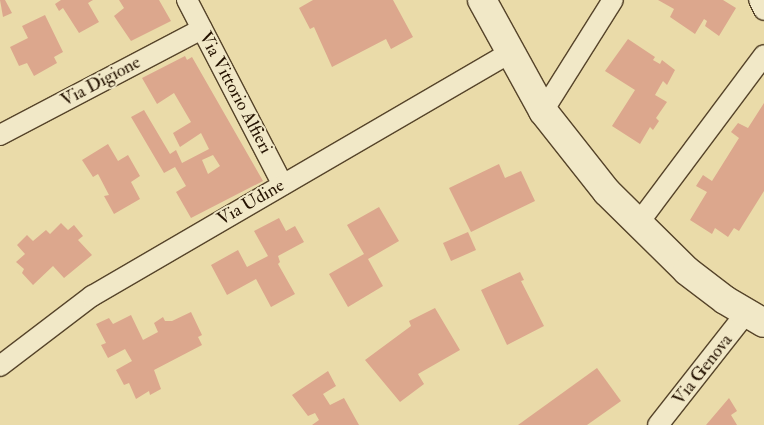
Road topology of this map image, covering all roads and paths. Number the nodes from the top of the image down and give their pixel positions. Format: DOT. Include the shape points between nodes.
graph roads {
  1 [pos="187,0"];
  2 [pos="482,0"];
  3 [pos="613,0"];
  4 [pos="759,0"];
  5 [pos="764,10"];
  6 [pos="202,29"];
  7 [pos="510,53"];
  8 [pos="764,55"];
  9 [pos="543,111"];
  10 [pos="0,136"];
  11 [pos="283,185"];
  12 [pos="637,225"];
  13 [pos="755,318"];
  14 [pos="764,342"];
  15 [pos="0,366"];
  16 [pos="658,425"];
  1 -- 6 [label="street, Via Vittorio Alfieri"];
  2 -- 7 [label="street"];
  3 -- 9 [label="street"];
  4 -- 5 [label="street"];
  6 -- 10 [label="street, Via Digione"];
  6 -- 11 [label="street, Via Vittorio Alfieri"];
  7 -- 9 [label="street"];
  7 -- 11 [label="street, Via Udine"];
  8 -- 12 [label="street"];
  9 -- 12 [label="street" via="573,152"];
  11 -- 15 [label="street, Via Udine" via="92,296"];
  12 -- 13 [label="street" via="687,271"];
  13 -- 14 [label="street"];
  13 -- 16 [label="street, Via Genova"];
}
